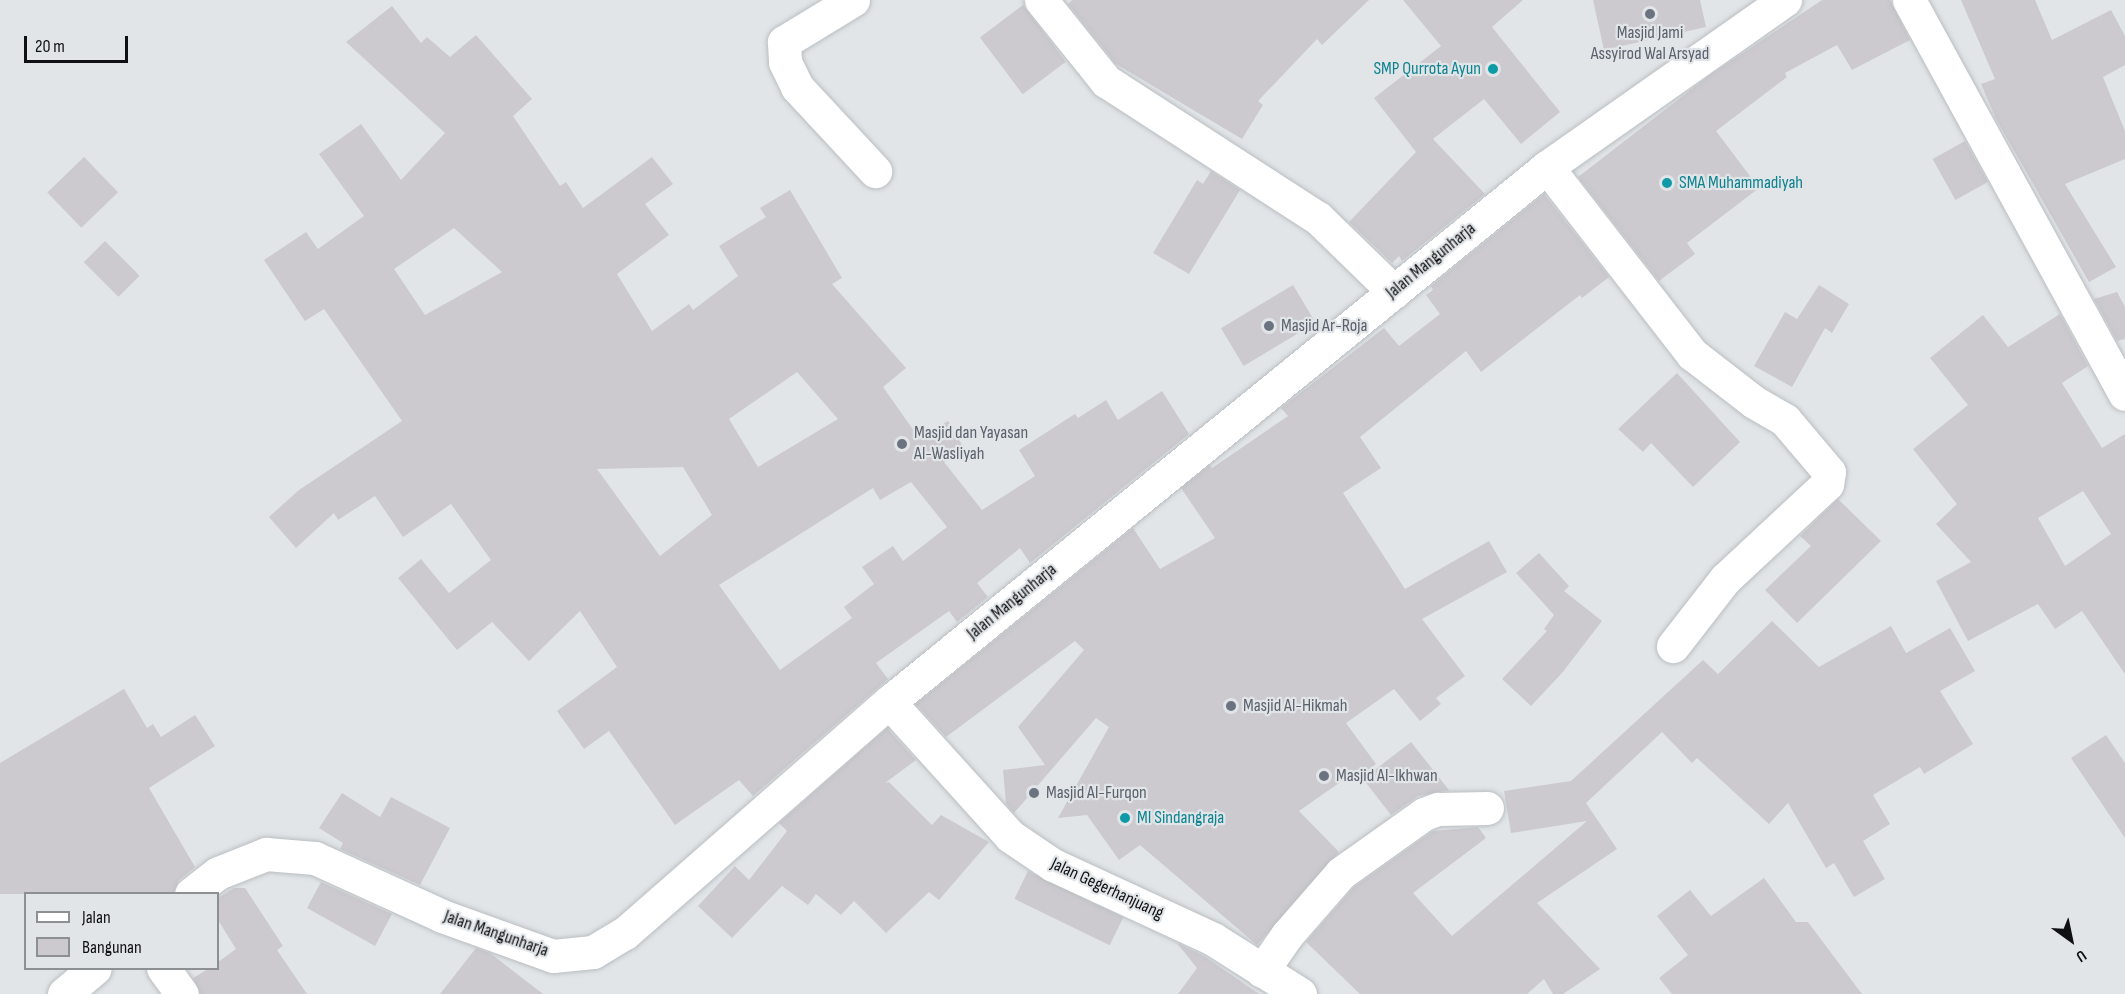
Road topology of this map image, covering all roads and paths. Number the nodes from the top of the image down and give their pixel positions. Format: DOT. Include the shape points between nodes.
graph roads {
  1 [pos="853,0"];
  2 [pos="1041,0"];
  3 [pos="1785,0"];
  4 [pos="1909,0"];
  5 [pos="1547,166"];
  6 [pos="875,171"];
  7 [pos="1394,292"];
  8 [pos="2125,394"];
  9 [pos="1673,646"];
  10 [pos="889,702"];
  11 [pos="1487,807"];
  12 [pos="194,892"];
  13 [pos="94,970"];
  14 [pos="165,970"];
  15 [pos="1262,971"];
  16 [pos="64,994"];
  17 [pos="182,994"];
  18 [pos="1300,994"];
  1 -- 6 [label="street" via="784,42 785,62 797,87"];
  2 -- 7 [label="street" via="1106,81 1318,218"];
  3 -- 5 [label="street, Jalan Mangunharja"];
  4 -- 8 [label="street"];
  5 -- 7 [label="street, Jalan Mangunharja"];
  5 -- 9 [label="street" via="1692,354 1754,402 1785,420 1829,472 1827,484 1725,579"];
  7 -- 10 [label="street, Jalan Mangunharja"];
  10 -- 12 [label="street, Jalan Mangunharja" via="625,933 593,952 553,956 442,916 315,858 266,854 218,873"];
  10 -- 15 [label="street, Jalan Gegerhanjuang" via="1010,836 1053,865 1212,939"];
  11 -- 15 [label="street" via="1438,809 1424,814 1341,873 1287,935"];
  13 -- 16 [label="street"];
  14 -- 17 [label="street"];
  15 -- 18 [label="street, Jalan Gegerhanjuang"];
}
